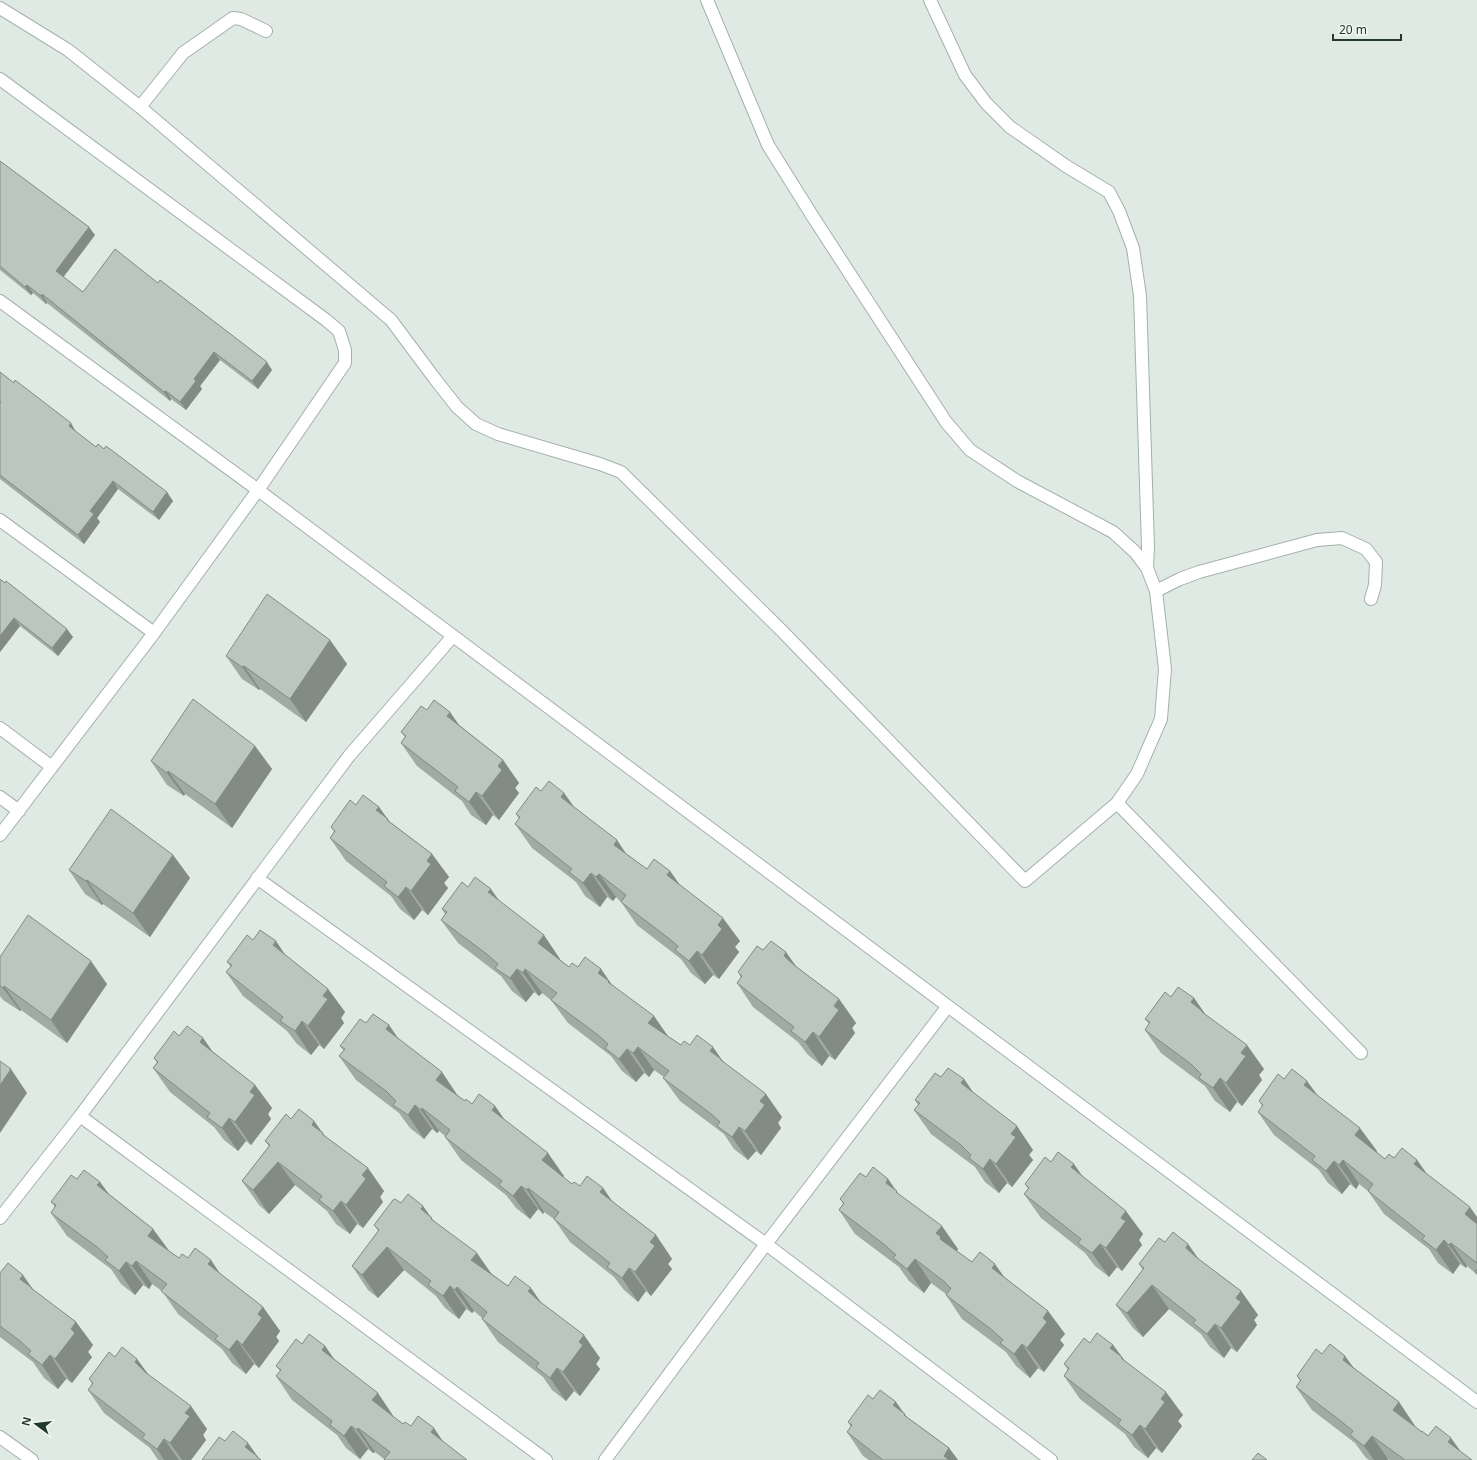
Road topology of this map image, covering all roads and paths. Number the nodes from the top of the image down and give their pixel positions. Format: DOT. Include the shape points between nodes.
graph roads {
  1 [pos="707,0"];
  2 [pos="930,0"];
  3 [pos="0,8"];
  4 [pos="266,31"];
  5 [pos="0,79"];
  6 [pos="140,107"];
  7 [pos="0,301"];
  8 [pos="258,490"];
  9 [pos="0,520"];
  10 [pos="1147,568"];
  11 [pos="1156,591"];
  12 [pos="1371,598"];
  13 [pos="154,633"];
  14 [pos="453,636"];
  15 [pos="0,728"];
  16 [pos="52,767"];
  17 [pos="0,797"];
  18 [pos="1117,803"];
  19 [pos="18,811"];
  20 [pos="0,836"];
  21 [pos="257,878"];
  22 [pos="948,1006"];
  23 [pos="1361,1053"];
  24 [pos="80,1116"];
  25 [pos="0,1218"];
  26 [pos="766,1244"];
  27 [pos="1477,1402"];
  28 [pos="0,1437"];
  29 [pos="32,1460"];
  30 [pos="546,1460"];
  31 [pos="605,1460"];
  32 [pos="1051,1460"];
  1 -- 10 [label="street" via="768,144 946,422 970,450 1017,481 1113,532 1136,552"];
  2 -- 10 [label="street" via="965,75 986,103 1010,126 1066,166 1109,192 1119,211 1133,248 1140,296"];
  3 -- 6 [label="street" via="68,50"];
  4 -- 6 [label="street" via="241,19 233,18 183,53"];
  5 -- 8 [label="street" via="339,331 345,350 345,363"];
  6 -- 18 [label="street" via="392,320 457,407 476,424 498,434 621,472 782,631 1025,881"];
  7 -- 8 [label="street"];
  8 -- 13 [label="street"];
  8 -- 14 [label="street"];
  9 -- 13 [label="street"];
  10 -- 11 [label="street"];
  11 -- 12 [label="street" via="1199,572 1317,540 1342,538 1366,549 1376,562 1375,585"];
  11 -- 18 [label="street" via="1165,669 1161,720 1138,774"];
  13 -- 16 [label="street"];
  14 -- 21 [label="street" via="349,756"];
  14 -- 22 [label="street"];
  15 -- 16 [label="street"];
  16 -- 19 [label="street"];
  17 -- 19 [label="street"];
  18 -- 23 [label="street"];
  19 -- 20 [label="street"];
  21 -- 24 [label="street"];
  21 -- 26 [label="street"];
  22 -- 26 [label="street"];
  22 -- 27 [label="street"];
  24 -- 25 [label="street"];
  24 -- 30 [label="street"];
  26 -- 31 [label="street"];
  26 -- 32 [label="street"];
  28 -- 29 [label="street"];
}
